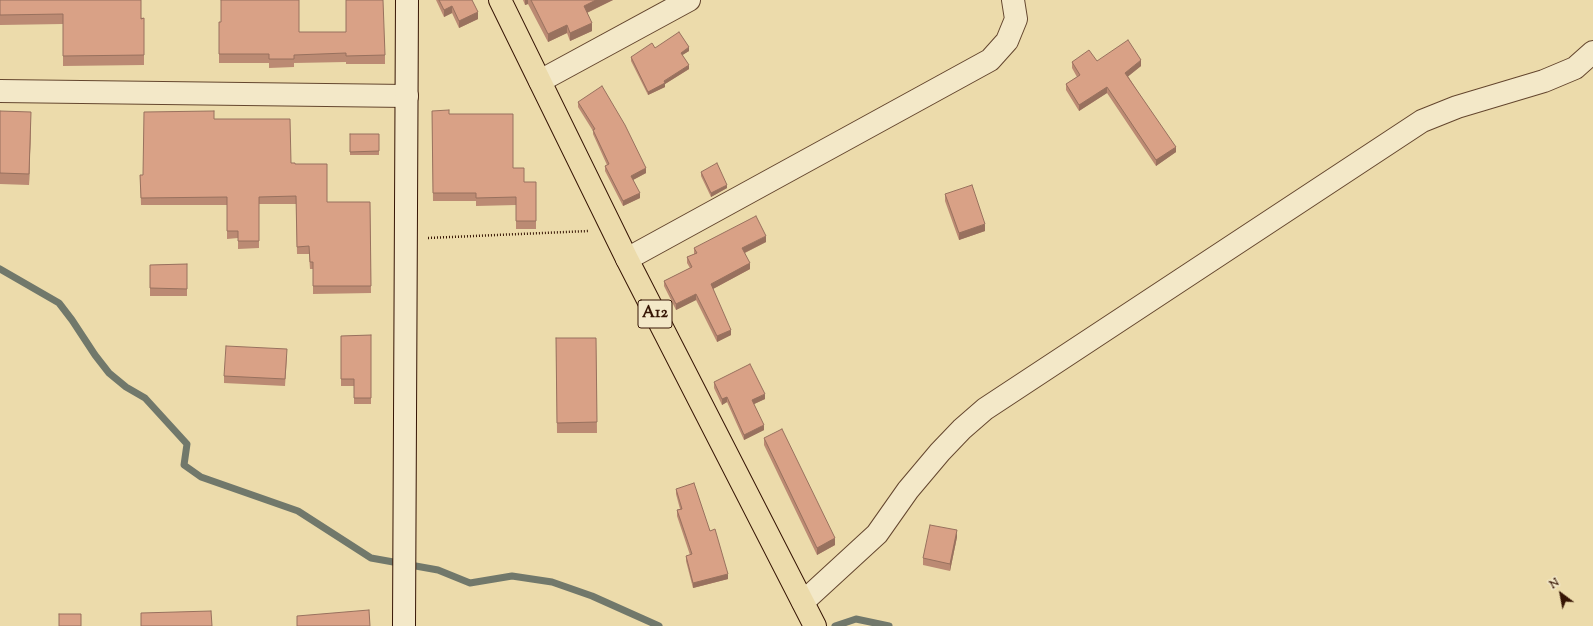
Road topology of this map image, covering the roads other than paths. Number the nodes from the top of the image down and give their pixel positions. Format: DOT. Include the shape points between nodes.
graph roads {
  1 [pos="407,0"];
  2 [pos="500,0"];
  3 [pos="689,0"];
  4 [pos="1013,0"];
  5 [pos="1593,52"];
  6 [pos="540,81"];
  7 [pos="0,91"];
  8 [pos="407,96"];
  9 [pos="627,259"];
  10 [pos="803,602"];
  11 [pos="404,626"];
  12 [pos="815,626"];
  1 -- 8 [label="street"];
  2 -- 6 [label="main road, A12"];
  3 -- 6 [label="street"];
  4 -- 9 [label="street" via="1016,19 1007,41 990,60"];
  5 -- 10 [label="street" via="1576,68 1544,81 1457,107 1422,121 985,409 940,452 908,490 877,534"];
  6 -- 9 [label="main road, A12"];
  7 -- 8 [label="street"];
  8 -- 11 [label="street"];
  9 -- 10 [label="main road, A12"];
  10 -- 12 [label="main road, A12"];
}
